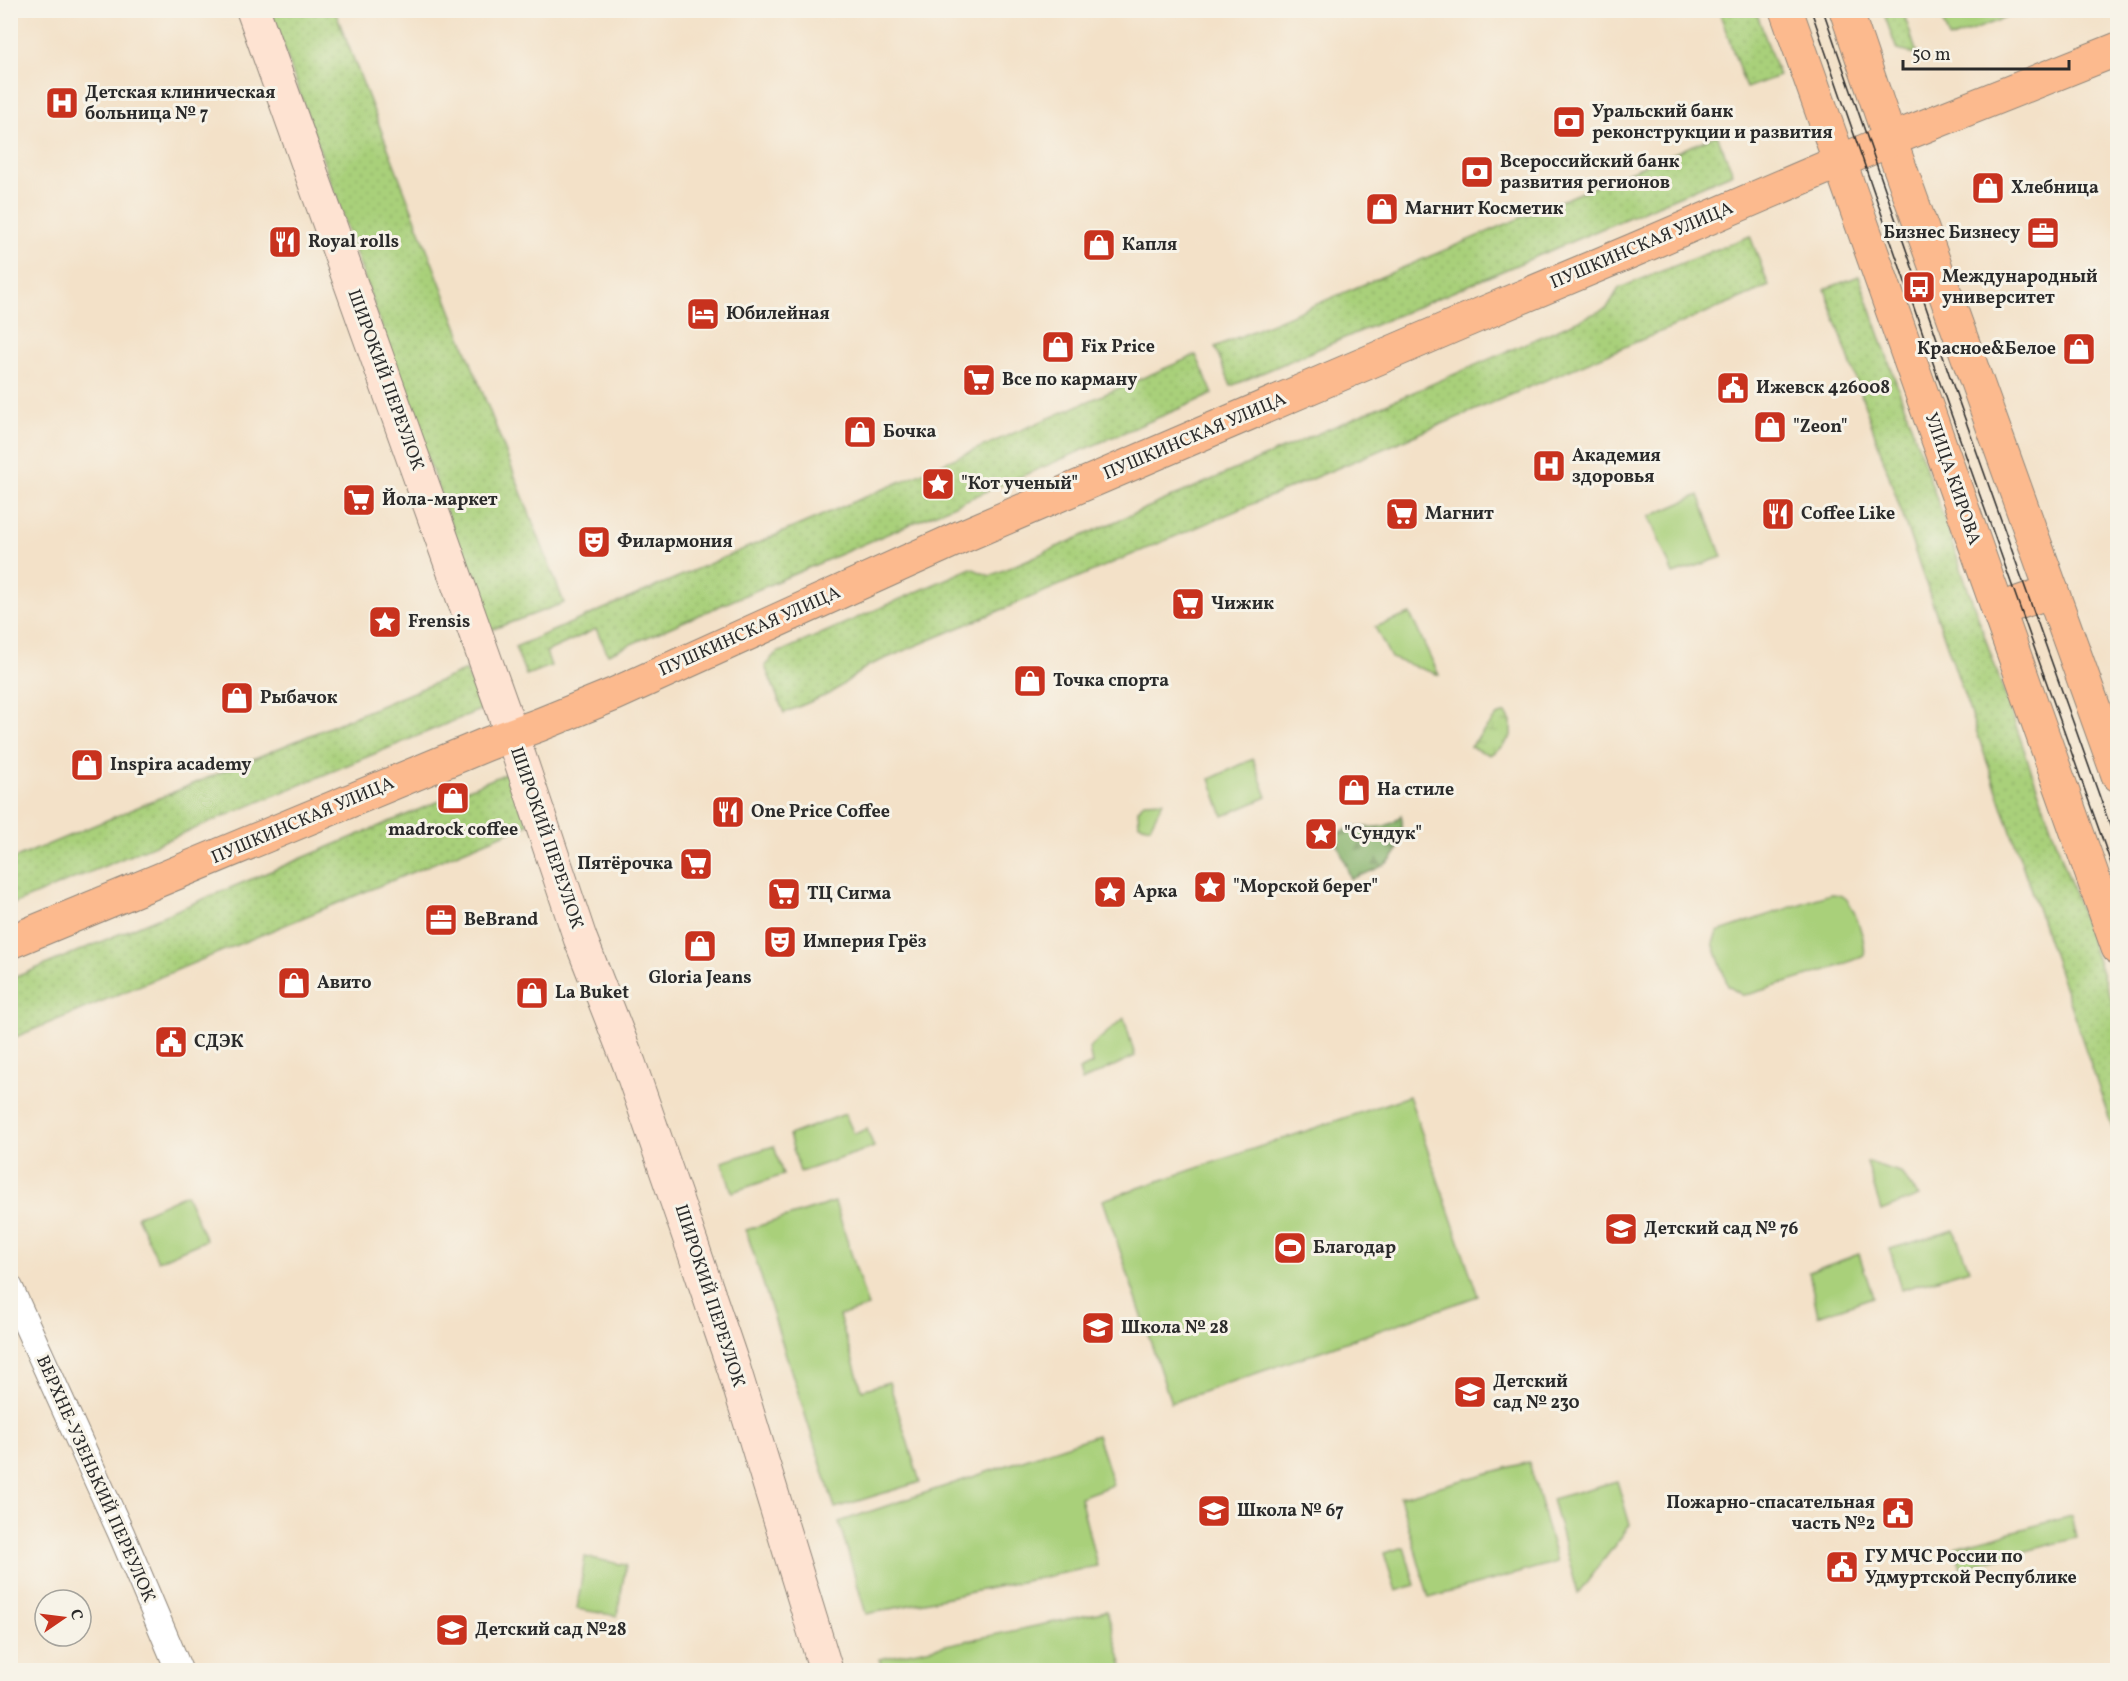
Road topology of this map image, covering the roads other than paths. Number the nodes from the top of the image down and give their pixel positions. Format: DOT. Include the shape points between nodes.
graph roads {
  1 [pos="253,10"];
  2 [pos="1786,10"];
  3 [pos="1846,10"];
  4 [pos="2118,49"];
  5 [pos="1890,140"];
  6 [pos="1841,161"];
  7 [pos="2052,591"];
  8 [pos="1998,610"];
  9 [pos="512,735"];
  10 [pos="2118,775"];
  11 [pos="10,942"];
  12 [pos="2118,948"];
  13 [pos="10,1288"];
  14 [pos="179,1671"];
  15 [pos="826,1671"];
  1 -- 9 [label="street, ШИРОКИЙ ПЕРЕУЛОК"];
  2 -- 6 [label="main road, УЛИЦА КИРОВА"];
  3 -- 5 [label="main road"];
  4 -- 5 [label="main road, ПУШКИНСКАЯ УЛИЦА"];
  5 -- 6 [label="main road, ПУШКИНСКАЯ УЛИЦА"];
  5 -- 7 [label="main road"];
  6 -- 8 [label="main road, УЛИЦА КИРОВА"];
  6 -- 9 [label="main road, ПУШКИНСКАЯ УЛИЦА" via="961,537 615,694"];
  7 -- 8 [label="main road"];
  7 -- 10 [label="main road"];
  8 -- 12 [label="main road, УЛИЦА КИРОВА"];
  9 -- 11 [label="main road, ПУШКИНСКАЯ УЛИЦА"];
  9 -- 15 [label="street, ШИРОКИЙ ПЕРЕУЛОК" via="573,918 629,1064 731,1359"];
  13 -- 14 [label="street, ВЕРХНЕ-УЗЕНЬКИЙ ПЕРЕУЛОК"];
}
